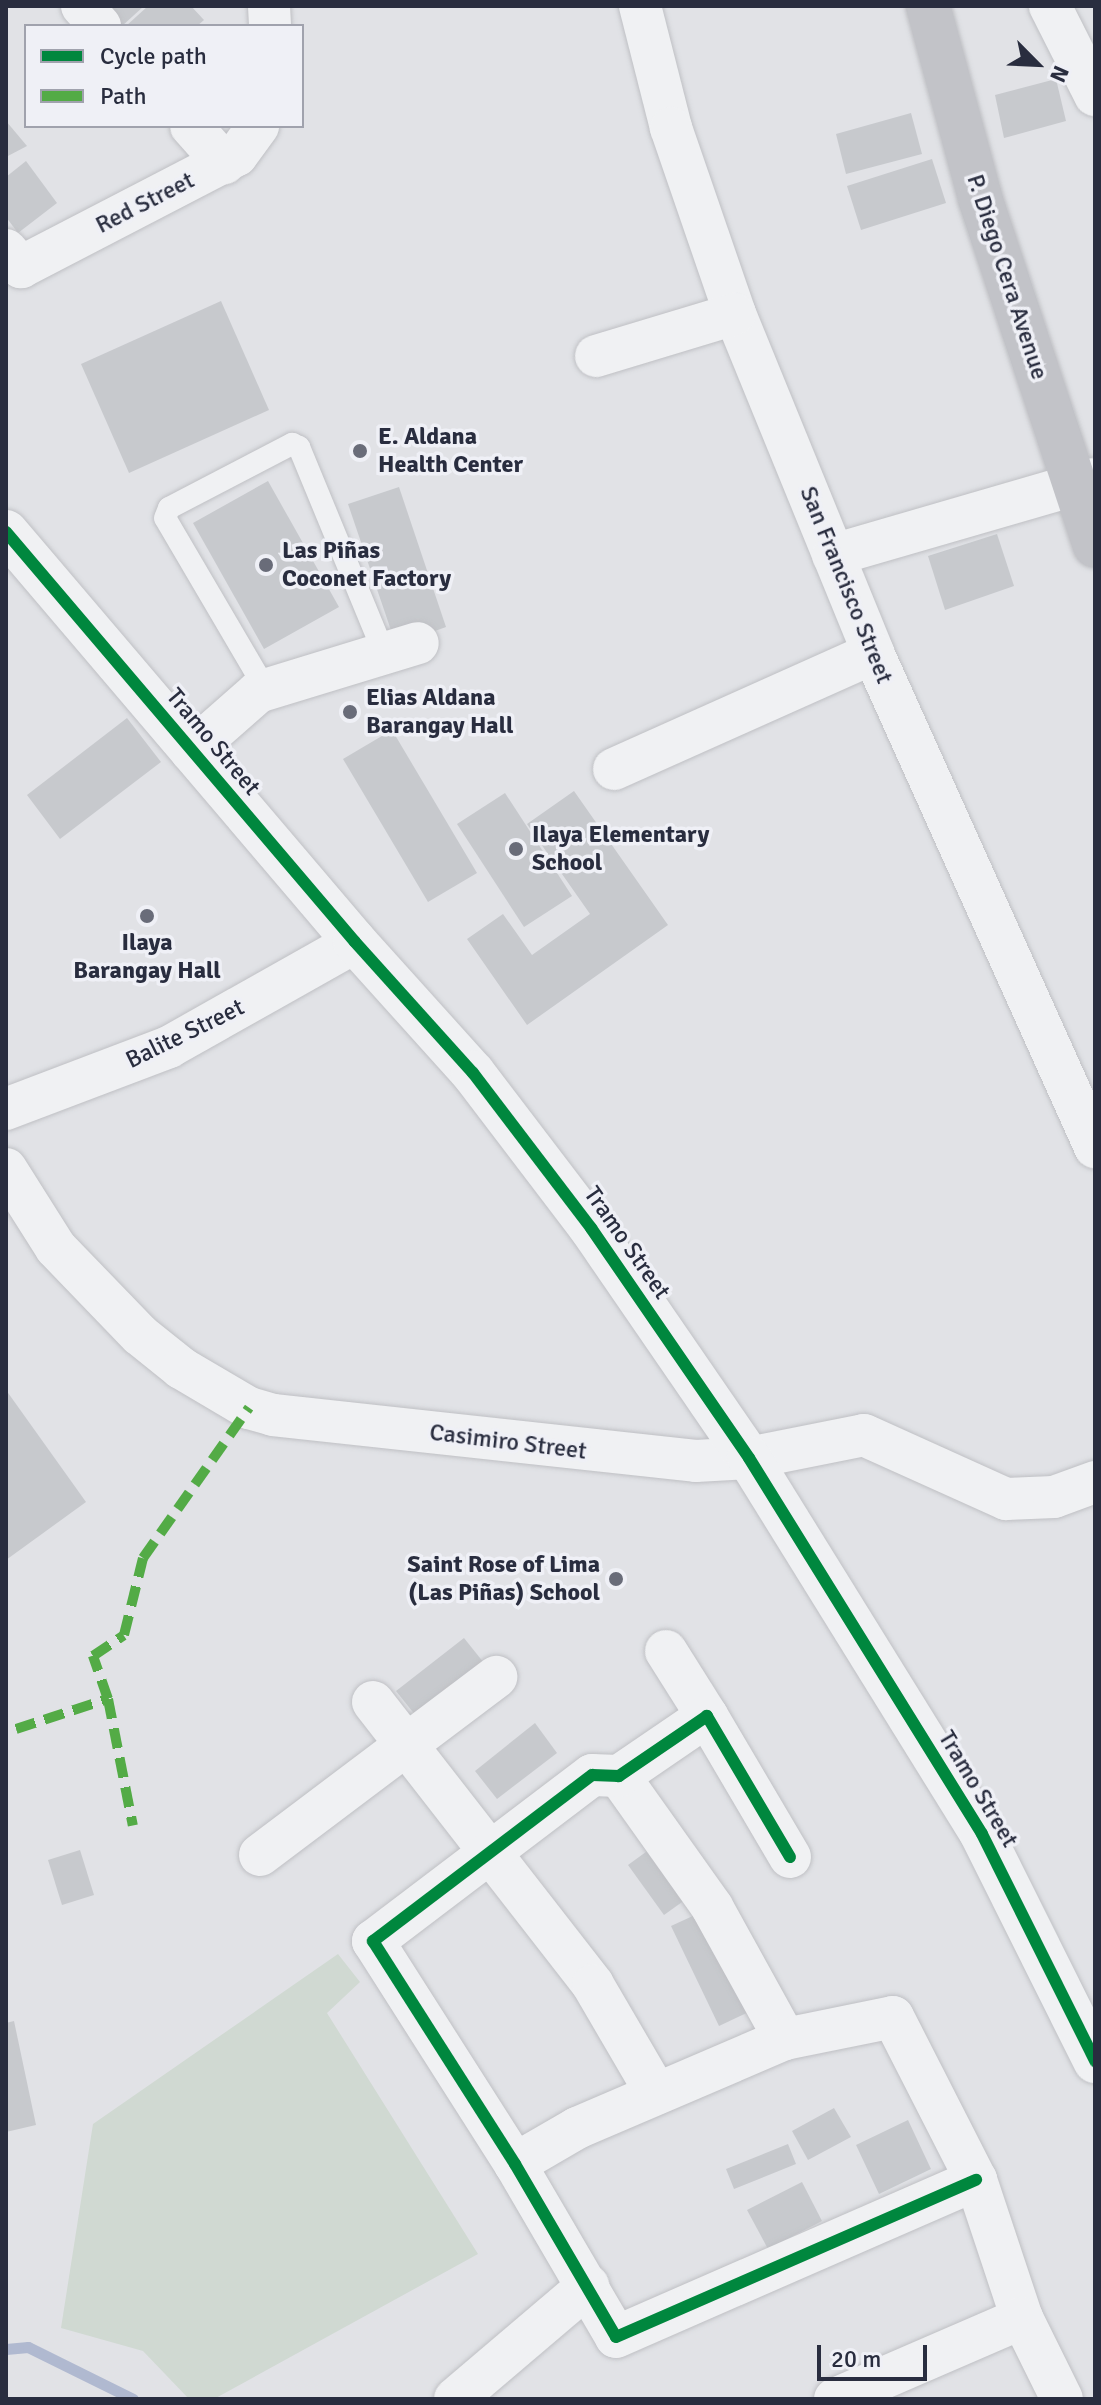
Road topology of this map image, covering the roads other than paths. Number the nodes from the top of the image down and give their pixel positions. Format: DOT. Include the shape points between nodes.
graph roads {
  1 [pos="82,6"];
  2 [pos="640,6"];
  3 [pos="928,6"];
  4 [pos="1050,6"];
  5 [pos="98,24"];
  6 [pos="1095,95"];
  7 [pos="193,128"];
  8 [pos="257,128"];
  9 [pos="224,163"];
  10 [pos="14,258"];
  11 [pos="735,314"];
  12 [pos="596,356"];
  13 [pos="1085,484"];
  14 [pos="6,532"];
  15 [pos="1095,545"];
  16 [pos="833,555"];
  17 [pos="401,648"];
  18 [pos="873,653"];
  19 [pos="266,690"];
  20 [pos="191,751"];
  21 [pos="614,769"];
  22 [pos="355,942"];
  23 [pos="6,1109"];
  24 [pos="1095,1147"];
  25 [pos="6,1169"];
  26 [pos="749,1458"];
  27 [pos="1095,1482"];
  28 [pos="666,1651"];
  29 [pos="496,1677"];
  30 [pos="373,1702"];
  31 [pos="707,1716"];
  32 [pos="408,1747"];
  33 [pos="619,1776"];
  34 [pos="490,1853"];
  35 [pos="260,1855"];
  36 [pos="790,1857"];
  37 [pos="785,2039"];
  38 [pos="1095,2061"];
  39 [pos="656,2093"];
  40 [pos="515,2164"];
  41 [pos="976,2180"];
  42 [pos="588,2286"];
  43 [pos="1022,2318"];
  44 [pos="455,2399"];
  45 [pos="835,2399"];
  46 [pos="1062,2399"];
  1 -- 5 [label="street"];
  2 -- 11 [label="street, San Francisco Street" via="671,128"];
  3 -- 13 [label="main road, P. Diego Cera Avenue" via="980,198"];
  4 -- 6 [label="street"];
  7 -- 9 [label="street"];
  8 -- 9 [label="street, Red Street" via="237,155"];
  9 -- 10 [label="street, Red Street"];
  11 -- 12 [label="street"];
  11 -- 16 [label="street, San Francisco Street"];
  13 -- 15 [label="main road, P. Diego Cera Avenue"];
  13 -- 16 [label="street"];
  14 -- 20 [label="street, Tramo Street"];
  16 -- 18 [label="street, San Francisco Street"];
  17 -- 19 [label="street"];
  17 -- 19 [label="lane" via="299,447 292,444 169,508 165,518"];
  18 -- 21 [label="street"];
  18 -- 24 [label="street, San Francisco Street"];
  19 -- 20 [label="street"];
  20 -- 22 [label="street, Tramo Street"];
  22 -- 23 [label="street, Balite Street" via="169,1047"];
  22 -- 26 [label="street, Tramo Street" via="528,1143"];
  25 -- 26 [label="street, Casimiro Street" via="56,1248 129,1324 181,1368 249,1408 510,1445 696,1461"];
  26 -- 27 [label="street, Casimiro Street" via="864,1435 1006,1499 1054,1497"];
  26 -- 38 [label="street, Tramo Street" via="982,1834"];
  28 -- 31 [label="street"];
  29 -- 32 [label="street"];
  30 -- 32 [label="street"];
  31 -- 33 [label="street"];
  31 -- 36 [label="street"];
  32 -- 34 [label="street"];
  32 -- 35 [label="street"];
  33 -- 34 [label="street" via="592,1775"];
  33 -- 37 [label="street" via="712,1907"];
  34 -- 39 [label="street" via="593,1985"];
  34 -- 40 [label="street" via="373,1941"];
  37 -- 39 [label="street"];
  37 -- 41 [label="street" via="893,2017"];
  39 -- 40 [label="street"];
  40 -- 42 [label="street"];
  41 -- 42 [label="street" via="616,2337"];
  41 -- 43 [label="street"];
  42 -- 44 [label="street"];
  43 -- 45 [label="street"];
  43 -- 46 [label="street"];
}
